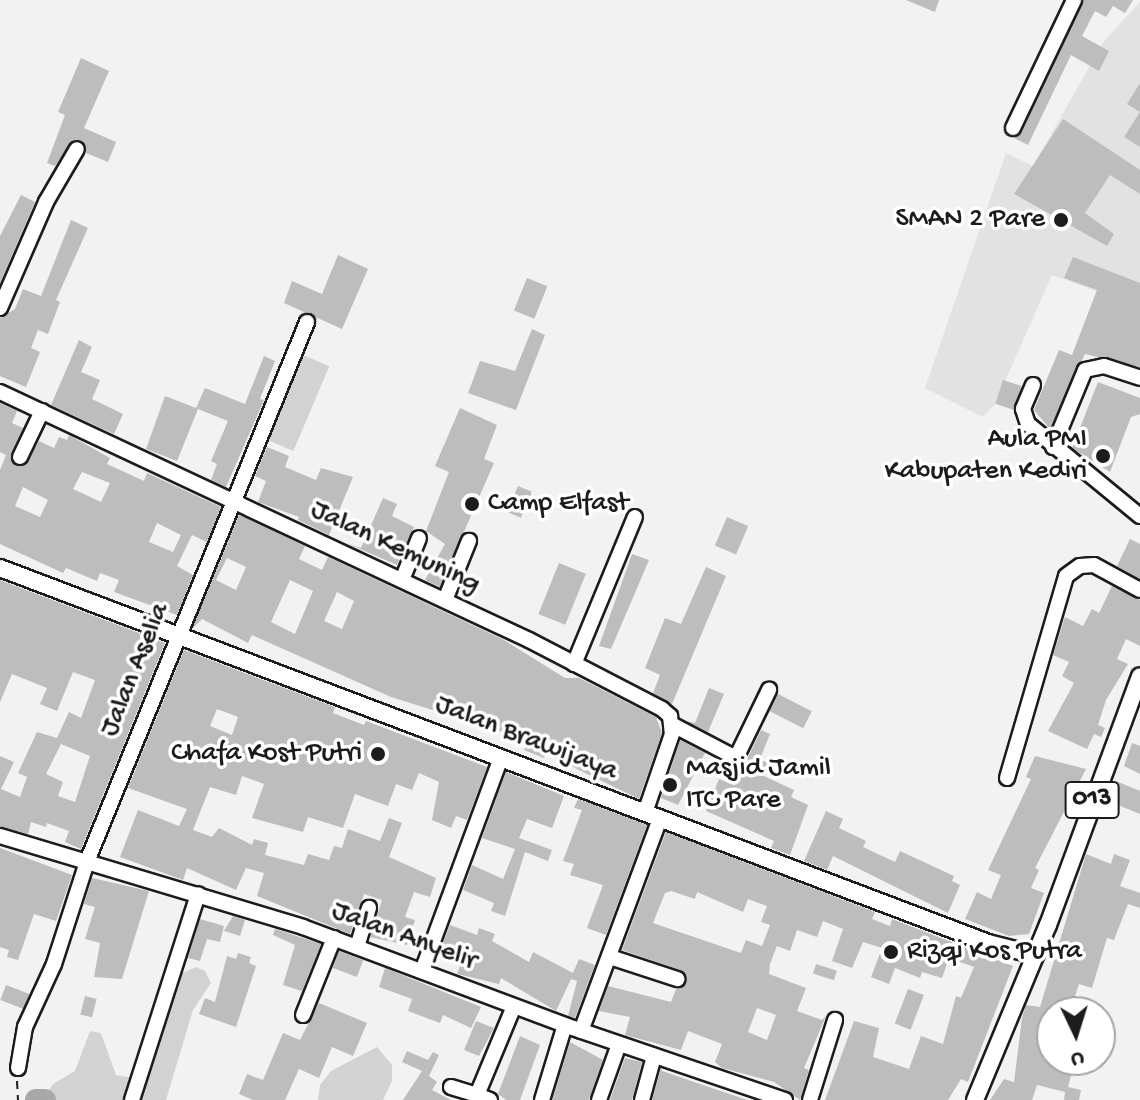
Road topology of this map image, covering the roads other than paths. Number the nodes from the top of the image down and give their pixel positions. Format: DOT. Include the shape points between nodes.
graph roads {
  1 [pos="1074,0"];
  2 [pos="1013,128"];
  3 [pos="77,149"];
  4 [pos="0,308"];
  5 [pos="307,322"];
  6 [pos="1140,378"];
  7 [pos="1033,385"];
  8 [pos="0,392"];
  9 [pos="42,411"];
  10 [pos="1053,447"];
  11 [pos="20,457"];
  12 [pos="236,501"];
  13 [pos="1140,516"];
  14 [pos="635,517"];
  15 [pos="419,538"];
  16 [pos="469,541"];
  17 [pos="0,568"];
  18 [pos="402,580"];
  19 [pos="1140,590"];
  20 [pos="445,600"];
  21 [pos="177,634"];
  22 [pos="574,664"];
  23 [pos="1140,676"];
  24 [pos="769,690"];
  25 [pos="673,725"];
  26 [pos="501,757"];
  27 [pos="1007,778"];
  28 [pos="652,816"];
  29 [pos="0,836"];
  30 [pos="88,859"];
  31 [pos="198,894"];
  32 [pos="369,908"];
  33 [pos="334,938"];
  34 [pos="357,947"];
  35 [pos="1035,955"];
  36 [pos="610,957"];
  37 [pos="422,971"];
  38 [pos="677,979"];
  39 [pos="514,1006"];
  40 [pos="303,1015"];
  41 [pos="835,1020"];
  42 [pos="565,1025"];
  43 [pos="581,1031"];
  44 [pos="619,1044"];
  45 [pos="654,1056"];
  46 [pos="18,1068"];
  47 [pos="451,1087"];
  48 [pos="764,1097"];
  49 [pos="484,1098"];
  50 [pos="132,1100"];
  51 [pos="542,1100"];
  52 [pos="599,1100"];
  53 [pos="642,1100"];
  54 [pos="785,1100"];
  55 [pos="810,1100"];
  56 [pos="975,1100"];
  1 -- 2 [label="street"];
  3 -- 4 [label="street" via="46,202"];
  5 -- 12 [label="street, Jalan Aselia"];
  6 -- 10 [label="street" via="1104,366 1085,370"];
  7 -- 10 [label="street" via="1023,417"];
  8 -- 9 [label="street, Jalan Kemuning"];
  9 -- 11 [label="street"];
  9 -- 12 [label="street, Jalan Kemuning"];
  10 -- 13 [label="street"];
  12 -- 18 [label="street, Jalan Kemuning"];
  12 -- 21 [label="street, Jalan Aselia"];
  14 -- 22 [label="street"];
  15 -- 18 [label="street"];
  16 -- 20 [label="street"];
  17 -- 21 [label="main road, Jalan Brawijaya"];
  18 -- 20 [label="street, Jalan Kemuning"];
  19 -- 27 [label="street" via="1094,565 1080,566 1066,576"];
  20 -- 22 [label="street, Jalan Kemuning"];
  21 -- 26 [label="main road, Jalan Brawijaya"];
  21 -- 30 [label="street, Jalan Aselia"];
  22 -- 25 [label="street, Jalan Kemuning" via="662,709"];
  23 -- 35 [label="main road, 013"];
  24 -- 25 [label="street, Jalan Kemuning" via="736,758"];
  25 -- 28 [label="street"];
  26 -- 28 [label="main road, Jalan Brawijaya"];
  26 -- 37 [label="street"];
  28 -- 35 [label="main road, Jalan Brawijaya" via="988,943"];
  28 -- 36 [label="street"];
  29 -- 30 [label="street, Jalan Anyelir"];
  30 -- 31 [label="street, Jalan Anyelir"];
  30 -- 46 [label="street, Jalan Aselia" via="54,964 25,1027"];
  31 -- 33 [label="street, Jalan Anyelir"];
  31 -- 50 [label="street"];
  32 -- 34 [label="street"];
  33 -- 34 [label="street, Jalan Anyelir"];
  33 -- 40 [label="street"];
  34 -- 37 [label="street, Jalan Anyelir"];
  35 -- 56 [label="main road, 013"];
  36 -- 38 [label="street"];
  36 -- 43 [label="street"];
  37 -- 39 [label="street, Jalan Anyelir"];
  39 -- 42 [label="street, Jalan Anyelir"];
  39 -- 49 [label="street"];
  41 -- 55 [label="street"];
  42 -- 43 [label="street, Jalan Anyelir"];
  42 -- 51 [label="street"];
  43 -- 44 [label="street, Jalan Anyelir"];
  44 -- 45 [label="street, Jalan Anyelir"];
  44 -- 52 [label="street"];
  45 -- 48 [label="street, Jalan Anyelir"];
  45 -- 53 [label="street"];
  47 -- 49 [label="street"];
  48 -- 54 [label="street, Jalan Anyelir"];
}
